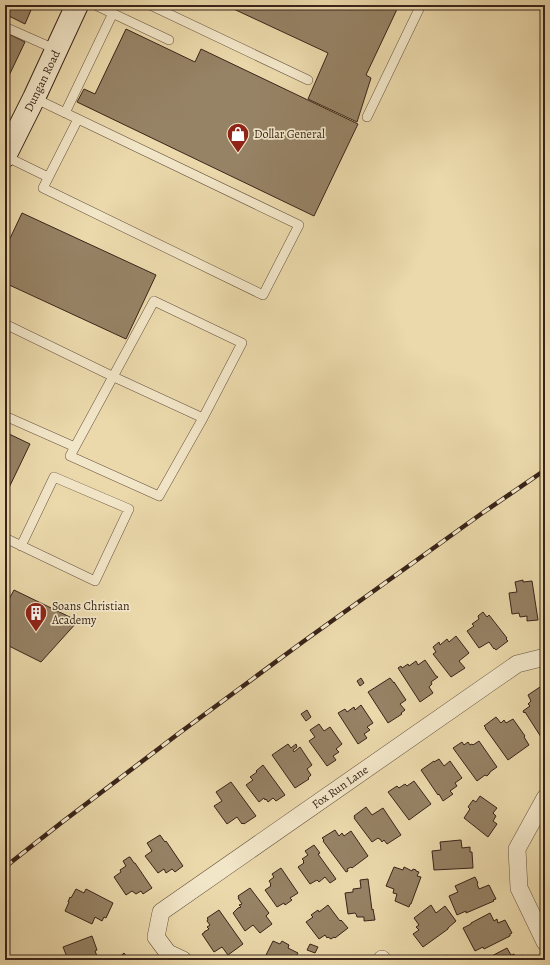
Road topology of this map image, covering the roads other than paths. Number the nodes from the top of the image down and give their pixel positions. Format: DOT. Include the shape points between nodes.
graph roads {
  1 [pos="77,5"];
  2 [pos="96,5"];
  3 [pos="150,5"];
  4 [pos="421,5"];
  5 [pos="113,13"];
  6 [pos="5,26"];
  7 [pos="169,40"];
  8 [pos="57,50"];
  9 [pos="308,80"];
  10 [pos="34,98"];
  11 [pos="65,113"];
  12 [pos="367,116"];
  13 [pos="78,119"];
  14 [pos="5,156"];
  15 [pos="48,177"];
  16 [pos="5,324"];
  17 [pos="114,377"];
  18 [pos="5,416"];
  19 [pos="202,418"];
  20 [pos="75,447"];
  21 [pos="5,538"];
  22 [pos="21,546"];
  23 [pos="545,657"];
  24 [pos="545,798"];
  25 [pos="545,942"];
  26 [pos="183,960"];
  1 -- 8 [label="street, Dungan Road"];
  2 -- 5 [label="lane"];
  3 -- 9 [label="lane"];
  4 -- 12 [label="lane"];
  5 -- 7 [label="lane"];
  5 -- 11 [label="lane"];
  6 -- 8 [label="lane"];
  8 -- 10 [label="street, Dungan Road"];
  10 -- 11 [label="lane"];
  10 -- 14 [label="street, Dungan Road"];
  11 -- 13 [label="lane"];
  13 -- 15 [label="lane"];
  13 -- 15 [label="lane" via="299,225 263,295 43,188"];
  14 -- 15 [label="lane"];
  16 -- 17 [label="lane"];
  17 -- 19 [label="lane"];
  17 -- 19 [label="lane" via="154,302 242,343"];
  17 -- 20 [label="lane"];
  18 -- 20 [label="lane"];
  19 -- 20 [label="lane" via="158,496 70,456"];
  21 -- 22 [label="lane"];
  22 -- 22 [label="lane" via="54,477 129,509 95,581"];
  23 -- 26 [label="street, Fox Run Lane" via="517,664 161,912 156,937 168,953"];
  24 -- 25 [label="street" via="517,849 519,888"];
}
